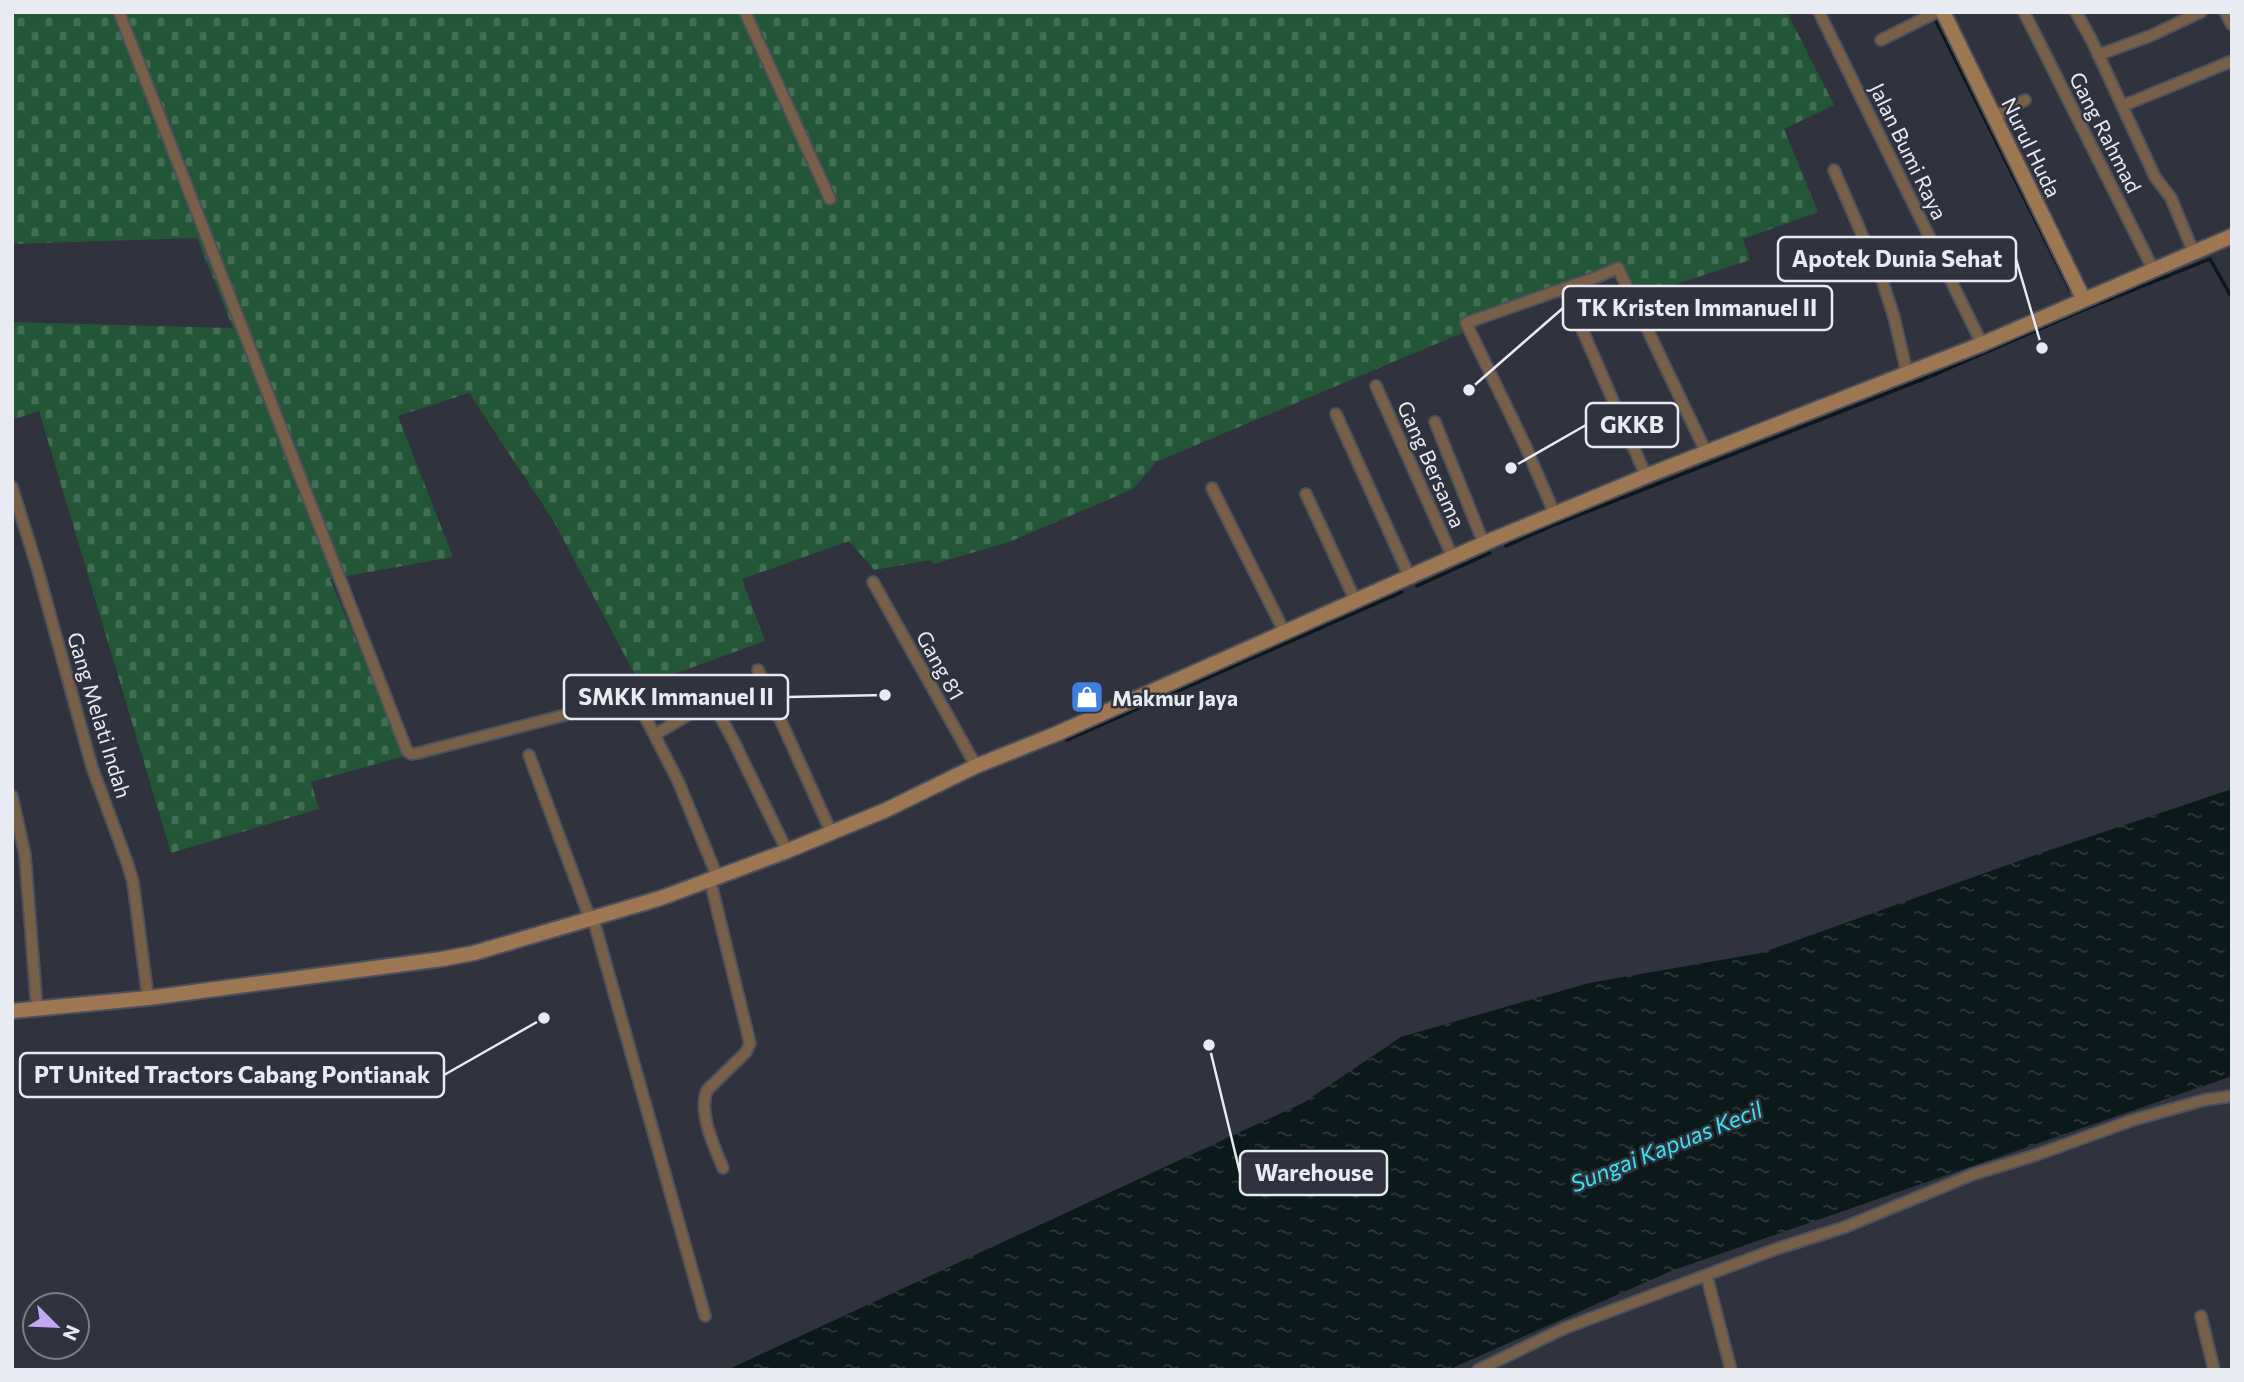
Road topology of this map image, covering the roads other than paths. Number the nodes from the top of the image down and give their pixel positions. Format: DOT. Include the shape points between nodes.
graph roads {
  1 [pos="119,12"];
  2 [pos="745,12"];
  3 [pos="1819,12"];
  4 [pos="2024,12"];
  5 [pos="2076,12"];
  6 [pos="2201,12"];
  7 [pos="2225,12"];
  8 [pos="1936,14"];
  9 [pos="2232,25"];
  10 [pos="1881,40"];
  11 [pos="2098,55"];
  12 [pos="2232,61"];
  13 [pos="2025,100"];
  14 [pos="2122,106"];
  15 [pos="1993,117"];
  16 [pos="1834,170"];
  17 [pos="830,199"];
  18 [pos="2232,236"];
  19 [pos="2193,251"];
  20 [pos="2153,269"];
  21 [pos="1564,288"];
  22 [pos="2084,300"];
  23 [pos="1982,344"];
  24 [pos="1908,373"];
  25 [pos="1376,386"];
  26 [pos="1336,414"];
  27 [pos="1435,422"];
  28 [pos="1706,452"];
  29 [pos="1646,476"];
  30 [pos="12,486"];
  31 [pos="1212,488"];
  32 [pos="1306,494"];
  33 [pos="1555,515"];
  34 [pos="1484,544"];
  35 [pos="1453,558"];
  36 [pos="1410,578"];
  37 [pos="873,582"];
  38 [pos="1356,602"];
  39 [pos="1285,633"];
  40 [pos="758,670"];
  41 [pos="707,692"];
  42 [pos="703,706"];
  43 [pos="656,734"];
  44 [pos="529,755"];
  45 [pos="976,766"];
  46 [pos="12,796"];
  47 [pos="831,832"];
  48 [pos="787,851"];
  49 [pos="714,878"];
  50 [pos="591,919"];
  51 [pos="148,998"];
  52 [pos="37,1010"];
  53 [pos="12,1011"];
  54 [pos="2232,1096"];
  55 [pos="723,1168"];
  56 [pos="1707,1277"];
  57 [pos="705,1316"];
  58 [pos="2201,1316"];
  59 [pos="1478,1370"];
  60 [pos="1731,1370"];
  61 [pos="2214,1370"];
  1 -- 43 [label="street" via="407,751 418,753 635,697"];
  2 -- 17 [label="street"];
  3 -- 23 [label="street, Jalan Bumi Raya"];
  4 -- 20 [label="street, Gang Rahmad"];
  5 -- 11 [label="street"];
  6 -- 11 [label="street"];
  7 -- 9 [label="street"];
  8 -- 10 [label="street"];
  8 -- 15 [label="main road, Nurul Huda"];
  11 -- 14 [label="street"];
  12 -- 14 [label="street"];
  13 -- 15 [label="street"];
  14 -- 19 [label="street" via="2155,177 2171,198"];
  15 -- 22 [label="main road, Nurul Huda"];
  16 -- 24 [label="street" via="1886,292"];
  18 -- 19 [label="main road"];
  19 -- 20 [label="main road"];
  20 -- 22 [label="main road"];
  21 -- 28 [label="street" via="1618,268"];
  21 -- 29 [label="street"];
  21 -- 33 [label="street" via="1466,323"];
  22 -- 23 [label="main road"];
  23 -- 24 [label="main road"];
  24 -- 28 [label="main road"];
  25 -- 35 [label="street, Gang Bersama"];
  26 -- 36 [label="street"];
  27 -- 34 [label="street"];
  28 -- 29 [label="main road"];
  29 -- 33 [label="main road"];
  30 -- 51 [label="street, Gang Melati Indah" via="92,767 133,882"];
  31 -- 39 [label="street"];
  32 -- 38 [label="street"];
  33 -- 34 [label="main road"];
  34 -- 35 [label="main road"];
  35 -- 36 [label="main road"];
  36 -- 38 [label="main road"];
  37 -- 45 [label="street, Gang 81"];
  38 -- 39 [label="main road"];
  39 -- 45 [label="main road"];
  40 -- 47 [label="street"];
  41 -- 48 [label="street"];
  42 -- 43 [label="street"];
  43 -- 49 [label="street"];
  44 -- 50 [label="street"];
  45 -- 47 [label="main road"];
  46 -- 52 [label="street" via="25,855"];
  47 -- 48 [label="main road"];
  48 -- 49 [label="main road"];
  49 -- 50 [label="main road"];
  49 -- 55 [label="street" via="750,1043 705,1095 706,1115"];
  50 -- 51 [label="main road" via="442,959"];
  50 -- 57 [label="street"];
  51 -- 52 [label="main road"];
  52 -- 53 [label="main road"];
  54 -- 56 [label="street" via="2133,1120 1974,1174"];
  56 -- 59 [label="street" via="1565,1328"];
  56 -- 60 [label="street"];
  58 -- 61 [label="street"];
}
